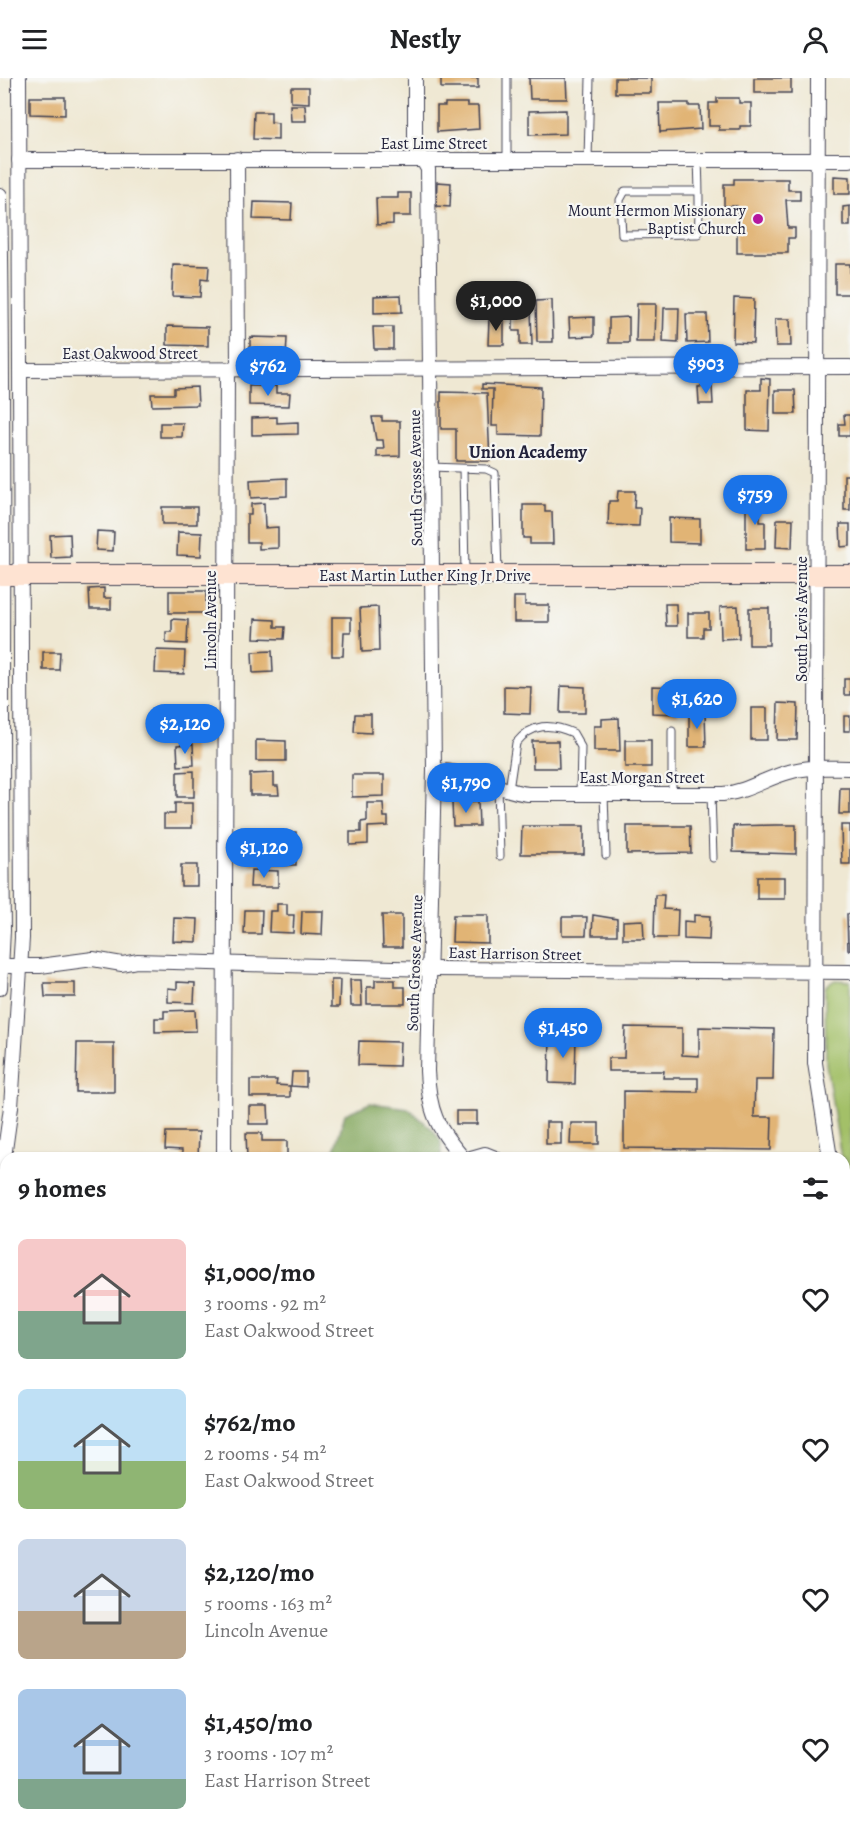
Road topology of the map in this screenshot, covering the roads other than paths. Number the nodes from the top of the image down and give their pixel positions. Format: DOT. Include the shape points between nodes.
graph roads {
  1 [pos="19,78"];
  2 [pos="415,78"];
  3 [pos="507,78"];
  4 [pos="590,78"];
  5 [pos="818,78"];
  6 [pos="237,159"];
  7 [pos="19,160"];
  8 [pos="423,160"];
  9 [pos="507,160"];
  10 [pos="588,160"];
  11 [pos="698,160"];
  12 [pos="819,160"];
  13 [pos="850,160"];
  14 [pos="699,191"];
  15 [pos="0,195"];
  16 [pos="818,367"];
  17 [pos="850,367"];
  18 [pos="2,368"];
  19 [pos="232,369"];
  20 [pos="430,369"];
  21 [pos="22,370"];
  22 [pos="431,467"];
  23 [pos="463,469"];
  24 [pos="432,574"];
  25 [pos="465,574"];
  26 [pos="7,575"];
  27 [pos="227,575"];
  28 [pos="498,575"];
  29 [pos="818,575"];
  30 [pos="850,575"];
  31 [pos="672,731"];
  32 [pos="817,768"];
  33 [pos="850,768"];
  34 [pos="434,770"];
  35 [pos="1,774"];
  36 [pos="22,774"];
  37 [pos="503,788"];
  38 [pos="580,794"];
  39 [pos="604,794"];
  40 [pos="672,794"];
  41 [pos="711,794"];
  42 [pos="606,855"];
  43 [pos="500,856"];
  44 [pos="713,858"];
  45 [pos="225,964"];
  46 [pos="2,966"];
  47 [pos="20,966"];
  48 [pos="431,969"];
  49 [pos="815,972"];
  50 [pos="850,972"];
  51 [pos="0,988"];
  52 [pos="5,1152"];
  53 [pos="224,1152"];
  54 [pos="458,1152"];
  55 [pos="829,1152"];
  1 -- 7 [label="street"];
  2 -- 8 [label="street, South Grosse Avenue" via="415,147"];
  3 -- 9 [label="lane"];
  4 -- 10 [label="lane"];
  5 -- 12 [label="street, South Levis Avenue"];
  6 -- 7 [label="street, East Lime Street"];
  6 -- 8 [label="street, East Lime Street"];
  6 -- 19 [label="street, Lincoln Avenue"];
  7 -- 21 [label="street"];
  8 -- 9 [label="street, East Lime Street"];
  8 -- 20 [label="street, South Grosse Avenue" via="428,169"];
  9 -- 10 [label="street, East Lime Street"];
  10 -- 11 [label="street, East Lime Street"];
  11 -- 12 [label="street, East Lime Street"];
  11 -- 14 [label="lane"];
  12 -- 13 [label="street, East Lime Street"];
  12 -- 16 [label="street, South Levis Avenue"];
  14 -- 14 [label="lane" via="698,234 622,235 620,200 625,191"];
  15 -- 18 [label="street"];
  16 -- 17 [label="street, East Oakwood Street"];
  16 -- 20 [label="street, East Oakwood Street"];
  16 -- 29 [label="street, South Levis Avenue"];
  18 -- 26 [label="street"];
  19 -- 20 [label="street, East Oakwood Street"];
  19 -- 21 [label="street, East Oakwood Street"];
  19 -- 27 [label="street, Lincoln Avenue"];
  20 -- 22 [label="street, South Grosse Avenue"];
  21 -- 26 [label="street"];
  22 -- 23 [label="lane"];
  22 -- 24 [label="street, South Grosse Avenue"];
  23 -- 25 [label="lane"];
  23 -- 28 [label="lane" via="495,473"];
  24 -- 25 [label="street, East Martin Luther King Jr Drive"];
  24 -- 27 [label="street, East Martin Luther King Jr Drive"];
  24 -- 34 [label="street, South Grosse Avenue"];
  25 -- 28 [label="street, East Martin Luther King Jr Drive"];
  26 -- 27 [label="street, East Martin Luther King Jr Drive"];
  26 -- 35 [label="street"];
  26 -- 36 [label="street"];
  27 -- 45 [label="street, Lincoln Avenue"];
  28 -- 29 [label="street, East Martin Luther King Jr Drive"];
  29 -- 30 [label="street, East Martin Luther King Jr Drive"];
  29 -- 32 [label="street, South Levis Avenue"];
  31 -- 40 [label="lane"];
  32 -- 33 [label="street, East Morgan Street"];
  32 -- 41 [label="street, East Morgan Street" via="789,772 739,792"];
  32 -- 49 [label="street, South Levis Avenue"];
  34 -- 37 [label="street, East Morgan Street" via="459,771"];
  34 -- 48 [label="street, South Grosse Avenue"];
  35 -- 36 [label="street"];
  35 -- 46 [label="street"];
  36 -- 47 [label="street"];
  37 -- 38 [label="street, East Morgan Street" via="528,794"];
  37 -- 38 [label="lane" via="516,743 532,728 547,726 573,733 581,747"];
  37 -- 43 [label="lane"];
  38 -- 39 [label="street, East Morgan Street"];
  39 -- 40 [label="street, East Morgan Street"];
  39 -- 42 [label="lane"];
  40 -- 41 [label="street, East Morgan Street"];
  41 -- 44 [label="lane"];
  45 -- 47 [label="street, East Harrison Street" via="122,964 93,959"];
  45 -- 48 [label="street, East Harrison Street"];
  45 -- 53 [label="street, Lincoln Avenue"];
  46 -- 47 [label="street, East Harrison Street"];
  46 -- 51 [label="street"];
  47 -- 52 [label="street"];
  48 -- 49 [label="street, East Harrison Street"];
  48 -- 54 [label="street, South Grosse Avenue" via="429,1104 436,1122"];
  49 -- 50 [label="street, East Harrison Street"];
  49 -- 55 [label="street, South Levis Avenue" via="815,1063"];
}
